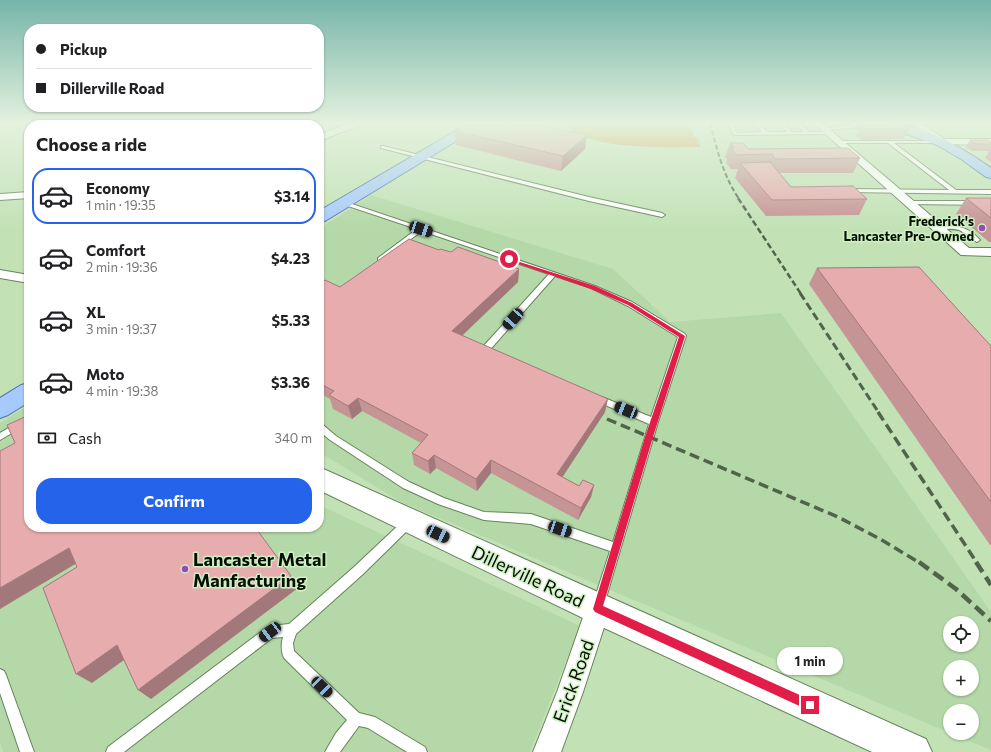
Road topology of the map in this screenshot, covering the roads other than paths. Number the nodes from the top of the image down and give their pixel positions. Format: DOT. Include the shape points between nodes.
graph roads {
  1 [pos="418,158"];
  2 [pos="429,158"];
  3 [pos="857,158"];
  4 [pos="910,158"];
  5 [pos="967,158"];
  6 [pos="991,174"];
  7 [pos="895,191"];
  8 [pos="840,192"];
  9 [pos="955,192"];
  10 [pos="991,192"];
  11 [pos="24,195"];
  12 [pos="0,197"];
  13 [pos="344,203"];
  14 [pos="909,203"];
  15 [pos="991,203"];
  16 [pos="324,215"];
  17 [pos="662,215"];
  18 [pos="938,228"];
  19 [pos="421,229"];
  20 [pos="977,240"];
  21 [pos="991,252"];
  22 [pos="376,262"];
  23 [pos="0,274"];
  24 [pos="553,274"];
  25 [pos="24,278"];
  26 [pos="497,358"];
  27 [pos="24,394"];
  28 [pos="590,396"];
  29 [pos="0,409"];
  30 [pos="24,422"];
  31 [pos="654,422"];
  32 [pos="324,430"];
  33 [pos="0,437"];
  34 [pos="324,480"];
  35 [pos="410,521"];
  36 [pos="616,548"];
  37 [pos="598,609"];
  38 [pos="291,630"];
  39 [pos="0,675"];
  40 [pos="356,719"];
  41 [pos="910,751"];
  42 [pos="27,752"];
  43 [pos="113,752"];
  44 [pos="332,752"];
  45 [pos="420,752"];
  46 [pos="547,752"];
  1 -- 13 [label="main road"];
  2 -- 17 [label="lane"];
  3 -- 7 [label="street"];
  4 -- 9 [label="lane"];
  5 -- 6 [label="main road"];
  7 -- 8 [label="lane"];
  7 -- 9 [label="lane"];
  7 -- 14 [label="street"];
  9 -- 10 [label="lane"];
  11 -- 12 [label="street"];
  13 -- 16 [label="main road"];
  13 -- 19 [label="lane"];
  14 -- 15 [label="lane"];
  14 -- 18 [label="street"];
  18 -- 20 [label="lane" via="959,227"];
  18 -- 21 [label="street" via="966,252"];
  19 -- 22 [label="lane"];
  19 -- 24 [label="lane"];
  23 -- 25 [label="street"];
  24 -- 26 [label="lane" via="483,352"];
  24 -- 31 [label="lane" via="593,287 630,304 682,336"];
  27 -- 29 [label="main road"];
  28 -- 31 [label="lane"];
  30 -- 33 [label="lane"];
  31 -- 36 [label="lane"];
  32 -- 36 [label="lane" via="406,485 441,501 484,516 531,519"];
  34 -- 35 [label="main road, Dillerville Road"];
  35 -- 37 [label="main road, Dillerville Road"];
  35 -- 38 [label="lane"];
  36 -- 37 [label="lane"];
  37 -- 41 [label="main road, Dillerville Road"];
  37 -- 46 [label="street, Erick Road"];
  38 -- 40 [label="lane" via="286,643 288,654"];
  38 -- 43 [label="lane" via="270,632"];
  39 -- 42 [label="lane"];
  40 -- 44 [label="lane"];
  40 -- 45 [label="lane" via="370,722"];
}
